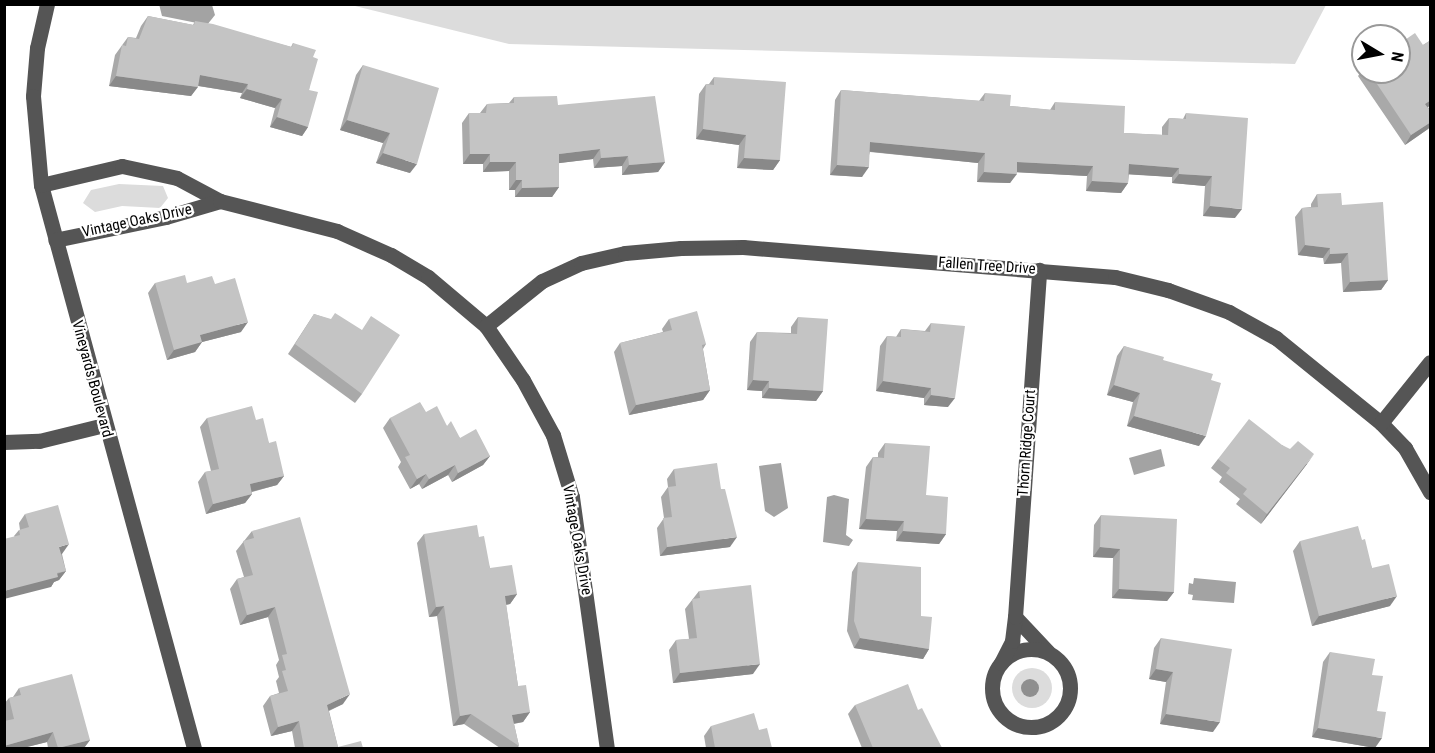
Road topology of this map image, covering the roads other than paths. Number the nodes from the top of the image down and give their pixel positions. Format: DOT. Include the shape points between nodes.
graph roads {
  1 [pos="47,4"];
  2 [pos="41,185"];
  3 [pos="220,201"];
  4 [pos="55,240"];
  5 [pos="1039,270"];
  6 [pos="486,326"];
  7 [pos="1431,362"];
  8 [pos="1381,423"];
  9 [pos="104,425"];
  10 [pos="4,442"];
  11 [pos="1431,492"];
  12 [pos="1015,617"];
  13 [pos="1049,653"];
  14 [pos="1001,663"];
  15 [pos="194,748"];
  16 [pos="607,748"];
  1 -- 2 [label="street, Vineyards Boulevard" via="37,48 33,96"];
  2 -- 3 [label="street, Vintage Oaks Drive" via="122,166 177,178"];
  2 -- 4 [label="street, Vineyards Boulevard"];
  3 -- 4 [label="street, Vintage Oaks Drive" via="166,217"];
  3 -- 6 [label="street, Vintage Oaks Drive" via="337,231 391,255 428,277"];
  4 -- 9 [label="street, Vineyards Boulevard"];
  5 -- 6 [label="street, Fallen Tree Drive" via="743,247 625,253 581,263 542,281"];
  5 -- 8 [label="street, Fallen Tree Drive" via="1115,277 1168,290 1229,312 1308,361"];
  5 -- 12 [label="street, Thorn Ridge Court"];
  6 -- 16 [label="street, Vintage Oaks Drive" via="524,380 553,435 572,497"];
  7 -- 8 [label="street"];
  8 -- 11 [label="street, Fallen Tree Drive" via="1405,448"];
  9 -- 10 [label="street" via="39,441"];
  9 -- 15 [label="street, Vineyards Boulevard"];
  12 -- 13 [label="street, Thorn Ridge Court"];
  12 -- 14 [label="street, Thorn Ridge Court" via="1012,641"];
  13 -- 14 [label="street" via="1023,650"];
  13 -- 14 [label="street, Thorn Ridge Court" via="1067,671 1070,684 1065,709 1046,725 1020,726 1000,711 992,687"];
}
